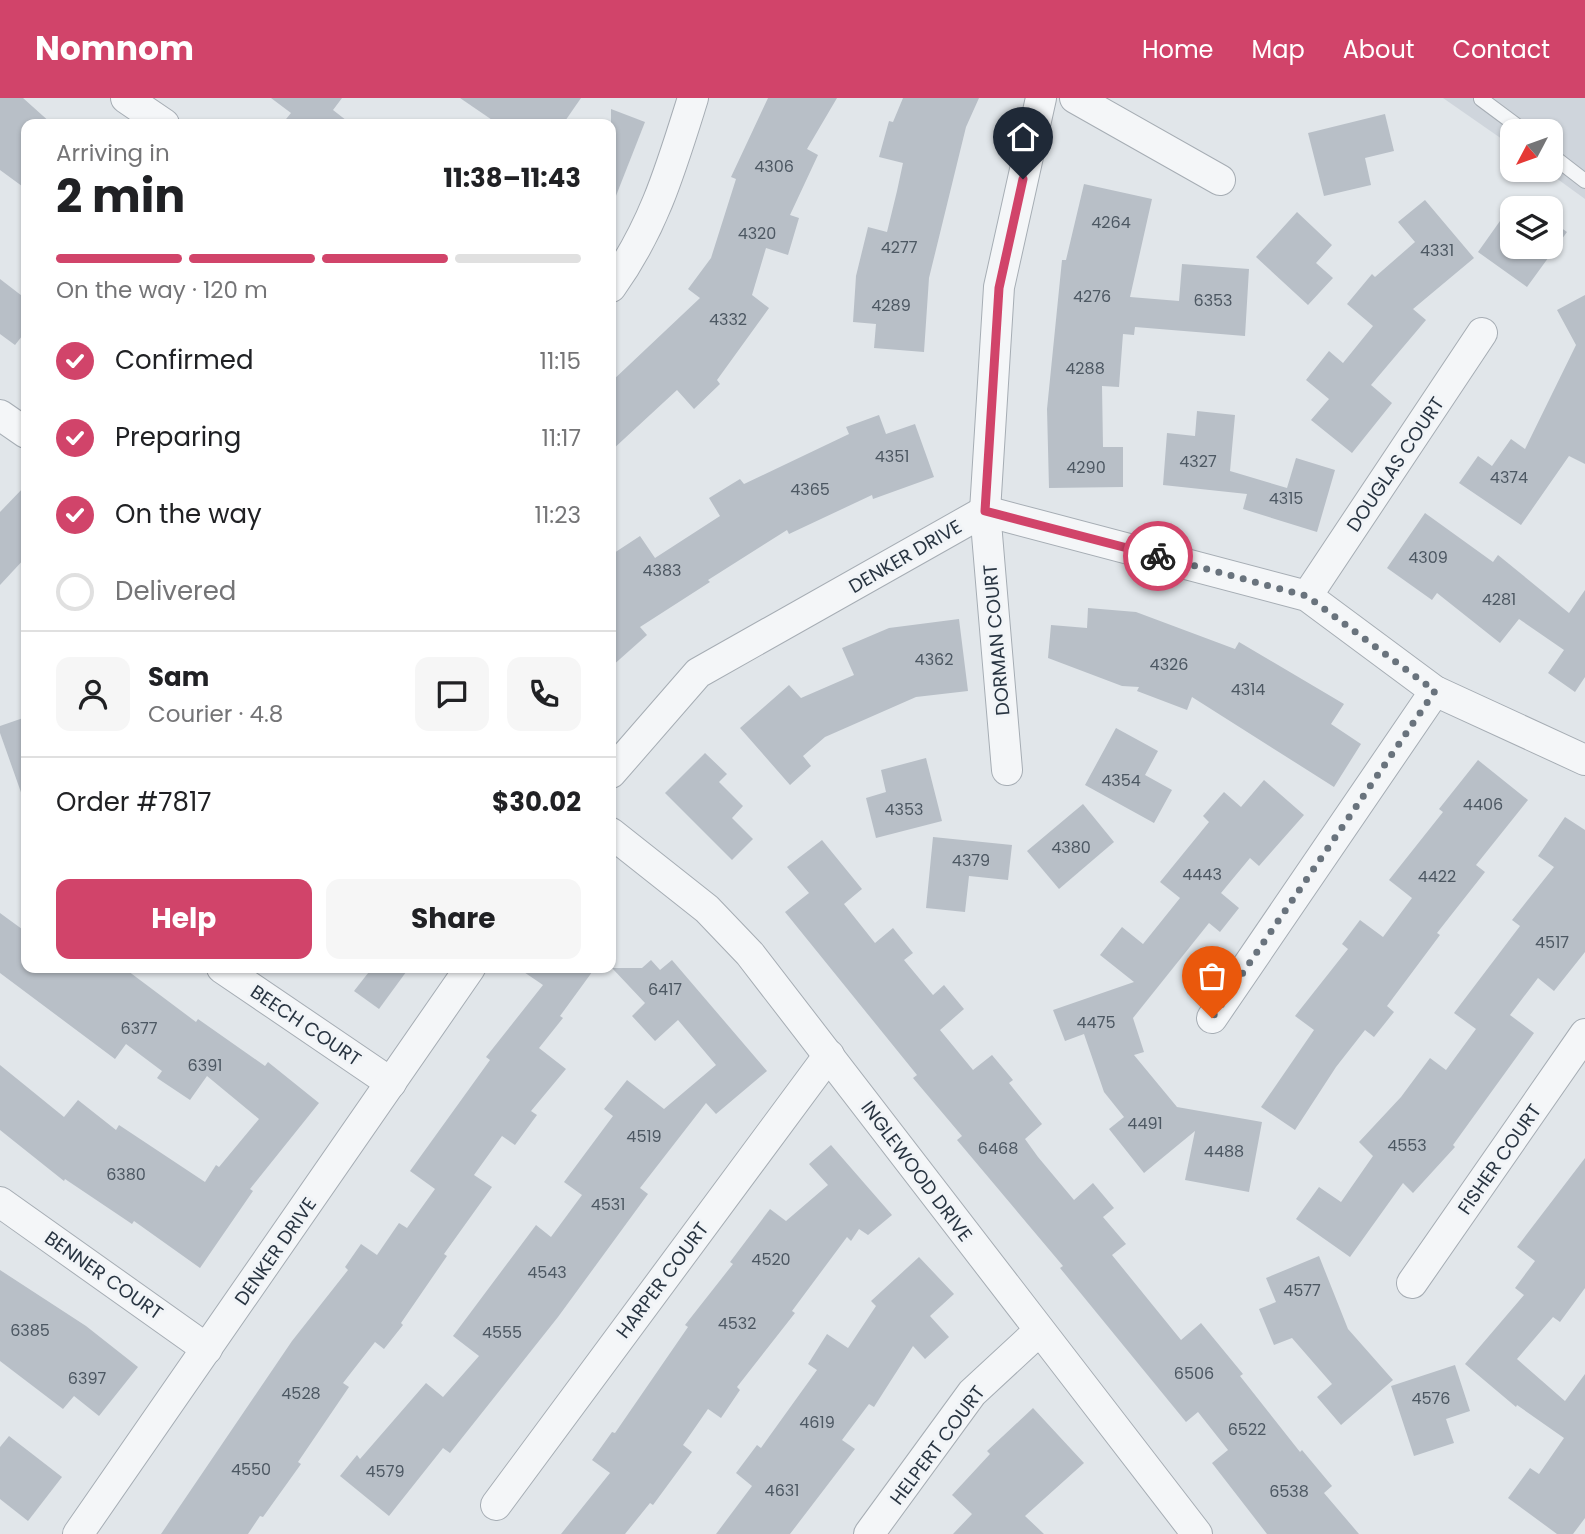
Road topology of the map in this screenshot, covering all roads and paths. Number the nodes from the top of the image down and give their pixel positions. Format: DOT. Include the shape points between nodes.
graph roads {
  1 [pos="126,98"];
  2 [pos="693,98"];
  3 [pos="1041,98"];
  4 [pos="1075,98"];
  5 [pos="1481,98"];
  6 [pos="157,119"];
  7 [pos="1508,119"];
  8 [pos="1563,164"];
  9 [pos="1220,180"];
  10 [pos="1585,181"];
  11 [pos="616,280"];
  12 [pos="1482,333"];
  13 [pos="985,511"];
  14 [pos="1307,596"];
  15 [pos="1435,691"];
  16 [pos="1585,760"];
  17 [pos="616,767"];
  18 [pos="1007,770"];
  19 [pos="616,837"];
  20 [pos="229,973"];
  21 [pos="467,973"];
  22 [pos="1212,1018"];
  23 [pos="1585,1034"];
  24 [pos="829,1055"];
  25 [pos="391,1083"];
  26 [pos="0,1202"];
  27 [pos="1412,1283"];
  28 [pos="1039,1331"];
  29 [pos="207,1349"];
  30 [pos="496,1505"];
  31 [pos="78,1534"];
  32 [pos="869,1534"];
  33 [pos="1197,1534"];
  1 -- 6 [label="street"];
  2 -- 11 [label="street" via="663,192 635,254"];
  3 -- 13 [label="street, DORMAN COURT" via="999,288"];
  4 -- 9 [label="street"];
  5 -- 7 [label="lane"];
  8 -- 10 [label="lane"];
  12 -- 14 [label="street, DOUGLAS COURT"];
  13 -- 14 [label="street, DENKER DRIVE"];
  13 -- 17 [label="street, DENKER DRIVE" via="698,673"];
  13 -- 18 [label="street, DORMAN COURT"];
  14 -- 15 [label="street, DENKER DRIVE"];
  15 -- 16 [label="street, DENKER DRIVE"];
  15 -- 22 [label="street"];
  19 -- 24 [label="street, INGLEWOOD DRIVE" via="707,909 750,954"];
  20 -- 25 [label="street, BEECH COURT"];
  21 -- 25 [label="street, DENKER DRIVE"];
  23 -- 27 [label="street, FISHER COURT"];
  24 -- 28 [label="street, INGLEWOOD DRIVE"];
  24 -- 30 [label="street, HARPER COURT"];
  25 -- 29 [label="street, DENKER DRIVE"];
  26 -- 29 [label="street, BENNER COURT"];
  28 -- 32 [label="street, HELPERT COURT" via="972,1393"];
  28 -- 33 [label="street, INGLEWOOD DRIVE"];
  29 -- 31 [label="street, DENKER DRIVE"];
}
